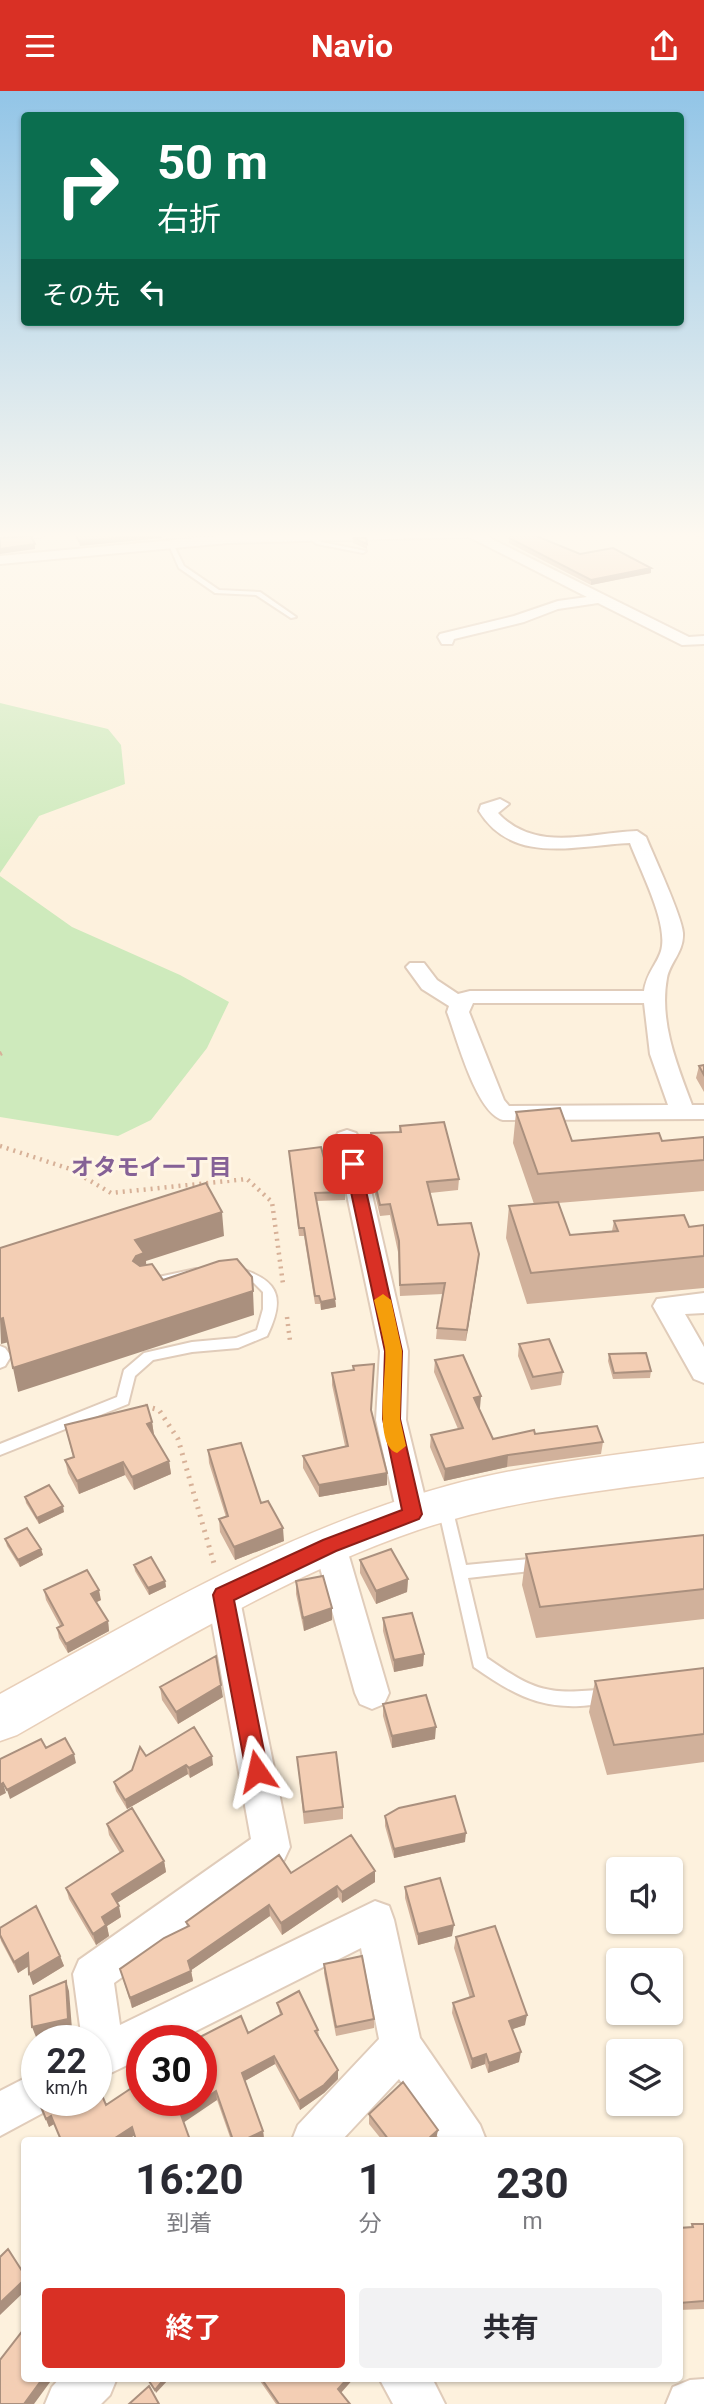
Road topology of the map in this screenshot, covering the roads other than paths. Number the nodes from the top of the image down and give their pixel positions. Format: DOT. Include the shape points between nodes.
graph roads {
  1 [pos="500,804"];
  2 [pos="416,967"];
  3 [pos="654,997"];
  4 [pos="460,1003"];
  5 [pos="693,1112"];
  6 [pos="347,1138"];
  7 [pos="145,1284"];
  8 [pos="704,1303"];
  9 [pos="0,1351"];
  10 [pos="0,1363"];
  11 [pos="704,1372"];
  12 [pos="0,1450"];
  13 [pos="704,1460"];
  14 [pos="429,1510"];
  15 [pos="330,1546"];
  16 [pos="556,1563"];
  17 [pos="461,1572"];
  18 [pos="223,1595"];
  19 [pos="372,1693"];
  20 [pos="628,1693"];
  21 [pos="0,1719"];
  22 [pos="97,2025"];
  23 [pos="401,2046"];
  24 [pos="112,2051"];
  25 [pos="21,2103"];
  26 [pos="0,2115"];
  27 [pos="316,2137"];
  28 [pos="463,2137"];
  29 [pos="89,2382"];
  30 [pos="406,2382"];
  31 [pos="704,2403"];
  32 [pos="69,2404"];
  33 [pos="421,2404"];
  34 [pos="690,2404"];
  1 -- 3 [label="street" via="487,809 489,814 521,842 539,845 636,837 673,931 671,953 657,975"];
  2 -- 4 [label="street" via="442,996"];
  3 -- 4 [label="street" via="470,997"];
  3 -- 5 [label="street" via="661,1054"];
  4 -- 5 [label="street" via="458,1011 494,1102 503,1113"];
  6 -- 14 [label="street" via="394,1351 391,1419"];
  7 -- 12 [label="lane" via="173,1275 220,1272 259,1277 267,1286 271,1310 262,1333 238,1343 149,1356 129,1374 123,1401"];
  8 -- 11 [label="street" via="667,1307"];
  9 -- 10 [label="lane" via="4,1356"];
  13 -- 14 [label="street" via="507,1489"];
  14 -- 15 [label="street"];
  14 -- 17 [label="lane"];
  15 -- 18 [label="street"];
  15 -- 19 [label="street"];
  16 -- 17 [label="lane"];
  17 -- 20 [label="lane" via="480,1662 523,1693 565,1701"];
  18 -- 21 [label="street"];
  18 -- 22 [label="street" via="271,1846 93,1974"];
  23 -- 24 [label="street" via="375,1920"];
  23 -- 27 [label="street"];
  23 -- 28 [label="street"];
  25 -- 26 [label="street"];
  29 -- 32 [label="street"];
  30 -- 33 [label="street"];
  31 -- 34 [label="street"];
}
